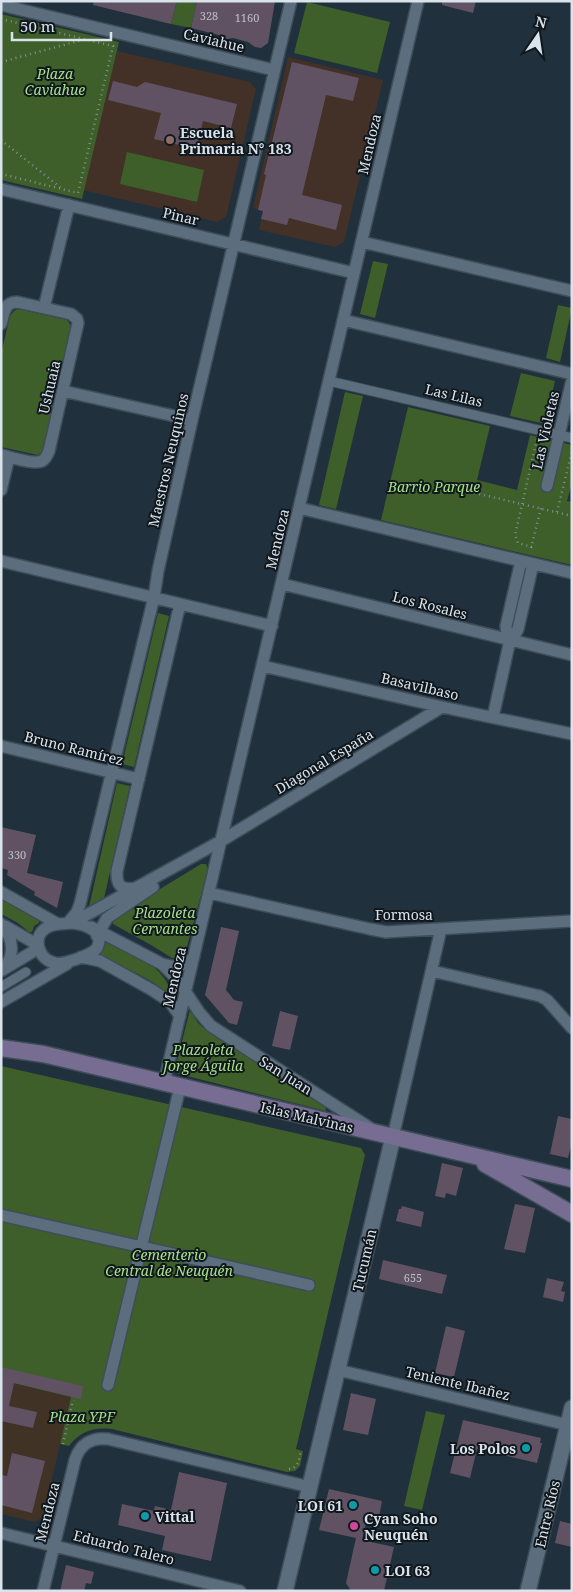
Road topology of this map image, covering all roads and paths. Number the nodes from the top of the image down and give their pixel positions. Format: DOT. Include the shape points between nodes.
graph roads {
  1 [pos="290,1"];
  2 [pos="418,1"];
  3 [pos="1,5"];
  4 [pos="1,20"];
  5 [pos="84,39"];
  6 [pos="1,62"];
  7 [pos="274,70"];
  8 [pos="1,140"];
  9 [pos="1,174"];
  10 [pos="1,189"];
  11 [pos="62,189"];
  12 [pos="69,205"];
  13 [pos="362,242"];
  14 [pos="233,244"];
  15 [pos="354,273"];
  16 [pos="572,291"];
  17 [pos="44,308"];
  18 [pos="343,320"];
  19 [pos="1,324"];
  20 [pos="572,374"];
  21 [pos="572,380"];
  22 [pos="329,382"];
  23 [pos="63,391"];
  24 [pos="192,420"];
  25 [pos="539,431"];
  26 [pos="559,435"];
  27 [pos="572,438"];
  28 [pos="572,451"];
  29 [pos="5,456"];
  30 [pos="450,486"];
  31 [pos="547,486"];
  32 [pos="1,490"];
  33 [pos="522,504"];
  34 [pos="300,508"];
  35 [pos="541,508"];
  36 [pos="557,512"];
  37 [pos="572,516"];
  38 [pos="532,547"];
  39 [pos="1,561"];
  40 [pos="528,563"];
  41 [pos="572,573"];
  42 [pos="282,584"];
  43 [pos="154,597"];
  44 [pos="180,604"];
  45 [pos="272,626"];
  46 [pos="510,640"];
  47 [pos="572,655"];
  48 [pos="262,666"];
  49 [pos="442,707"];
  50 [pos="493,717"];
  51 [pos="572,734"];
  52 [pos="1,746"];
  53 [pos="112,772"];
  54 [pos="139,779"];
  55 [pos="221,841"];
  56 [pos="137,888"];
  57 [pos="1,892"];
  58 [pos="209,893"];
  59 [pos="572,921"];
  60 [pos="1,924"];
  61 [pos="66,924"];
  62 [pos="441,929"];
  63 [pos="95,931"];
  64 [pos="39,947"];
  65 [pos="194,954"];
  66 [pos="81,956"];
  67 [pos="68,963"];
  68 [pos="162,964"];
  69 [pos="2,971"];
  70 [pos="432,971"];
  71 [pos="26,972"];
  72 [pos="1,987"];
  73 [pos="186,993"];
  74 [pos="1,1002"];
  75 [pos="180,1016"];
  76 [pos="572,1028"];
  77 [pos="1,1039"];
  78 [pos="1,1048"];
  79 [pos="43,1054"];
  80 [pos="164,1083"];
  81 [pos="180,1087"];
  82 [pos="386,1135"];
  83 [pos="468,1154"];
  84 [pos="572,1179"];
  85 [pos="572,1214"];
  86 [pos="1,1215"];
  87 [pos="142,1247"];
  88 [pos="310,1285"];
  89 [pos="338,1370"];
  90 [pos="108,1385"];
  91 [pos="73,1400"];
  92 [pos="572,1408"];
  93 [pos="570,1426"];
  94 [pos="62,1444"];
  95 [pos="310,1487"];
  96 [pos="1,1533"];
  97 [pos="54,1546"];
  98 [pos="43,1591"];
  99 [pos="240,1591"];
  100 [pos="285,1591"];
  101 [pos="528,1591"];
  1 -- 7 [label="street, Maestros Neuquinos"];
  2 -- 13 [label="street, Mendoza"];
  3 -- 7 [label="street, Caviahue"];
  4 -- 5 [label="path"];
  5 -- 6 [label="path"];
  5 -- 11 [label="path" via="113,46 78,193"];
  7 -- 14 [label="street, Maestros Neuquinos"];
  8 -- 11 [label="path"];
  9 -- 11 [label="path"];
  10 -- 12 [label="street, Pinar"];
  12 -- 14 [label="street, Pinar"];
  12 -- 17 [label="street"];
  13 -- 15 [label="street, Mendoza"];
  13 -- 16 [label="street"];
  14 -- 15 [label="street, Pinar"];
  14 -- 24 [label="street, Maestros Neuquinos"];
  15 -- 18 [label="street, Mendoza"];
  17 -- 19 [label="street, Ushuaia" via="12,302 5,310"];
  17 -- 23 [label="street, Ushuaia" via="71,314 78,323"];
  18 -- 20 [label="street"];
  18 -- 22 [label="street, Mendoza"];
  21 -- 26 [label="street, Las Violetas"];
  22 -- 25 [label="street, Las Lilas"];
  22 -- 34 [label="street, Mendoza"];
  23 -- 24 [label="street"];
  23 -- 29 [label="street, Ushuaia" via="44,461"];
  24 -- 43 [label="street, Maestros Neuquinos"];
  25 -- 26 [label="street, Las Lilas"];
  25 -- 33 [label="path"];
  26 -- 27 [label="street, Las Lilas"];
  26 -- 31 [label="street, Las Violetas"];
  28 -- 36 [label="path"];
  29 -- 32 [label="street, Ushuaia"];
  30 -- 33 [label="path"];
  33 -- 35 [label="path"];
  33 -- 38 [label="path" via="515,538 518,543"];
  34 -- 40 [label="street"];
  34 -- 42 [label="street, Mendoza"];
  35 -- 36 [label="path"];
  35 -- 38 [label="path"];
  36 -- 37 [label="path"];
  38 -- 40 [label="path"];
  39 -- 43 [label="street"];
  40 -- 41 [label="street"];
  40 -- 46 [label="street" via="506,626"];
  42 -- 45 [label="street, Mendoza"];
  42 -- 46 [label="street, Los Rosales"];
  43 -- 44 [label="street"];
  43 -- 53 [label="street, Maestros Neuquinos"];
  44 -- 45 [label="street"];
  44 -- 54 [label="street"];
  45 -- 48 [label="street, Mendoza"];
  46 -- 47 [label="street, Los Rosales"];
  46 -- 50 [label="street"];
  48 -- 49 [label="street, Basavilbaso"];
  48 -- 55 [label="street, Mendoza"];
  49 -- 50 [label="street, Basavilbaso"];
  49 -- 55 [label="street, Diagonal España"];
  50 -- 51 [label="street, Basavilbaso"];
  52 -- 53 [label="street, Bruno Ramírez"];
  53 -- 54 [label="street, Bruno Ramírez"];
  53 -- 61 [label="street, Maestros Neuquinos" via="80,904"];
  54 -- 56 [label="street" via="117,877 120,886"];
  55 -- 56 [label="street, Diagonal España"];
  55 -- 58 [label="street, Mendoza"];
  55 -- 63 [label="street, Diagonal España" via="113,914"];
  56 -- 61 [label="street, Diagonal España"];
  57 -- 61 [label="street"];
  58 -- 62 [label="street, Formosa" via="377,931"];
  58 -- 65 [label="street, Mendoza"];
  59 -- 62 [label="street, Formosa"];
  60 -- 64 [label="street"];
  60 -- 69 [label="street, Diagonal España" via="9,934 12,948 9,962"];
  61 -- 63 [label="street" via="80,924"];
  61 -- 64 [label="street, Diagonal España" via="51,925 42,932 38,939"];
  62 -- 70 [label="street, Tucumán"];
  63 -- 66 [label="street, Diagonal España" via="96,948"];
  63 -- 68 [label="street, San Juan"];
  64 -- 67 [label="street" via="48,961"];
  64 -- 69 [label="street, Diagonal España"];
  65 -- 68 [label="street, San Juan" via="191,961 182,966"];
  65 -- 73 [label="street, Mendoza"];
  66 -- 67 [label="street, Diagonal España"];
  66 -- 75 [label="street" via="100,961 152,990 170,1002"];
  67 -- 74 [label="street, Diagonal España"];
  68 -- 73 [label="street, San Juan" via="177,978"];
  70 -- 76 [label="street" via="540,996"];
  70 -- 82 [label="street, Tucumán"];
  71 -- 72 [label="street"];
  73 -- 75 [label="street, Mendoza"];
  73 -- 82 [label="street, San Juan" via="204,1019 220,1032"];
  75 -- 80 [label="street, Mendoza"];
  77 -- 79 [label="main road, Islas Malvinas"];
  78 -- 79 [label="main road, Islas Malvinas"];
  79 -- 80 [label="main road, Islas Malvinas"];
  80 -- 81 [label="main road, Islas Malvinas"];
  81 -- 82 [label="main road, Islas Malvinas"];
  81 -- 87 [label="street"];
  82 -- 83 [label="main road, Islas Malvinas"];
  82 -- 89 [label="street, Tucumán"];
  83 -- 84 [label="main road, Islas Malvinas"];
  83 -- 85 [label="main road"];
  86 -- 87 [label="street"];
  87 -- 88 [label="street"];
  87 -- 90 [label="street"];
  89 -- 93 [label="street, Teniente Ibañez"];
  89 -- 95 [label="street, Tucumán"];
  91 -- 94 [label="path"];
  92 -- 93 [label="street, Entre Ríos"];
  93 -- 101 [label="street, Entre Ríos"];
  95 -- 97 [label="street, Mendoza" via="108,1438 93,1440 77,1454"];
  95 -- 100 [label="street, Tucumán"];
  96 -- 97 [label="street, Eduardo Talero"];
  97 -- 98 [label="street, Mendoza"];
  97 -- 99 [label="street, Eduardo Talero"];
}
